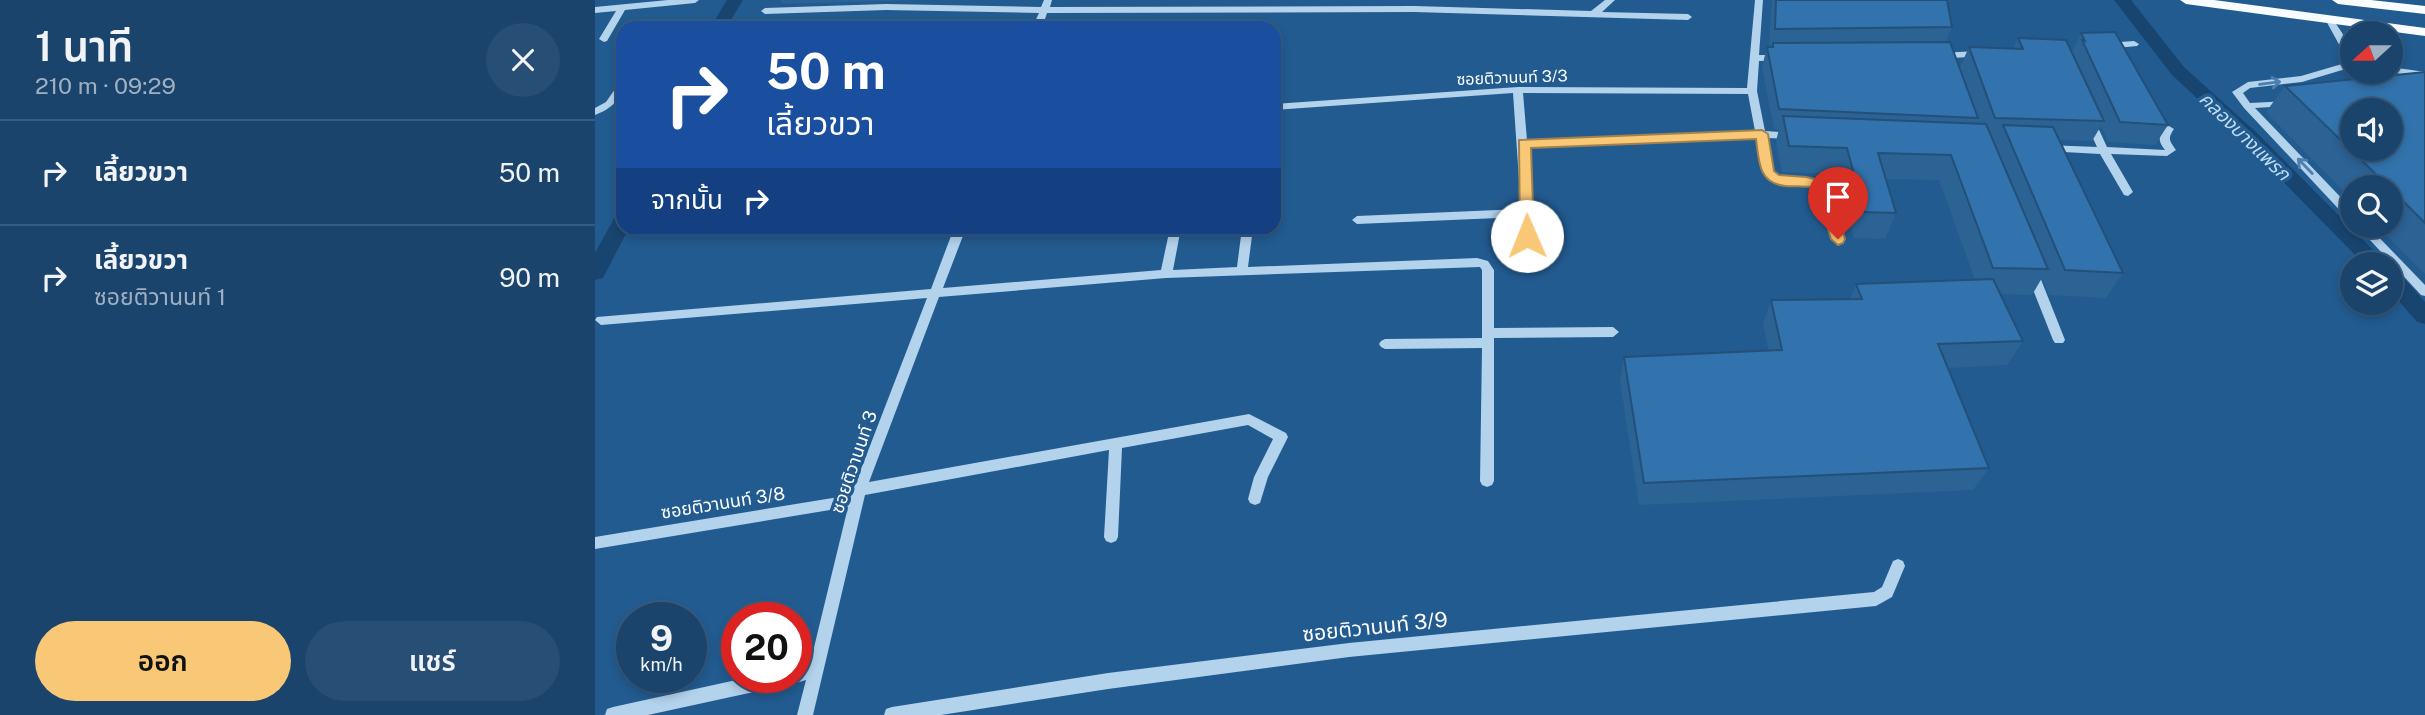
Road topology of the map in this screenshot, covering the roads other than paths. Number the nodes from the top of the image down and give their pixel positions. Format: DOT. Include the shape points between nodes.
graph roads {
  1 [pos="695,0"];
  2 [pos="1048,0"];
  3 [pos="1612,0"];
  4 [pos="1759,0"];
  5 [pos="2186,0"];
  6 [pos="2255,0"];
  7 [pos="2337,0"];
  8 [pos="622,7"];
  9 [pos="595,10"];
  10 [pos="1044,10"];
  11 [pos="2425,10"];
  12 [pos="765,11"];
  13 [pos="1593,14"];
  14 [pos="1688,17"];
  15 [pos="2329,19"];
  16 [pos="2425,20"];
  17 [pos="1040,21"];
  18 [pos="2340,23"];
  19 [pos="2403,31"];
  20 [pos="2425,32"];
  21 [pos="604,39"];
  22 [pos="2134,44"];
  23 [pos="2096,46"];
  24 [pos="1989,53"];
  25 [pos="1920,56"];
  26 [pos="1948,56"];
  27 [pos="1755,58"];
  28 [pos="1796,58"];
  29 [pos="1952,69"];
  30 [pos="2403,74"];
  31 [pos="2425,75"];
  32 [pos="1518,90"];
  33 [pos="1752,91"];
  34 [pos="616,94"];
  35 [pos="2297,102"];
  36 [pos="2247,106"];
  37 [pos="1281,107"];
  38 [pos="595,113"];
  39 [pos="2087,113"];
  40 [pos="2169,129"];
  41 [pos="1762,134"];
  42 [pos="1802,136"];
  43 [pos="1524,144"];
  44 [pos="2035,148"];
  45 [pos="2104,151"];
  46 [pos="2128,192"];
  47 [pos="2340,203"];
  48 [pos="1527,213"];
  49 [pos="1357,220"];
  50 [pos="957,235"];
  51 [pos="1174,235"];
  52 [pos="1247,235"];
  53 [pos="1527,236"];
  54 [pos="2373,238"];
  55 [pos="1838,239"];
  56 [pos="2029,267"];
  57 [pos="1242,271"];
  58 [pos="1166,274"];
  59 [pos="2425,292"];
  60 [pos="935,293"];
  61 [pos="601,320"];
  62 [pos="1613,332"];
  63 [pos="1489,338"];
  64 [pos="2059,340"];
  65 [pos="1385,344"];
  66 [pos="1116,443"];
  67 [pos="1487,481"];
  68 [pos="858,495"];
  69 [pos="1255,499"];
  70 [pos="1111,537"];
  71 [pos="595,543"];
  72 [pos="1898,566"];
  73 [pos="814,671"];
  74 [pos="721,691"];
  75 [pos="613,715"];
  76 [pos="805,715"];
  77 [pos="892,715"];
  1 -- 8 [label="street"];
  2 -- 10 [label="street"];
  3 -- 13 [label="street"];
  4 -- 27 [label="street"];
  5 -- 15 [label="main road"];
  6 -- 16 [label="main road"];
  7 -- 11 [label="main road"];
  8 -- 9 [label="street"];
  8 -- 21 [label="street"];
  10 -- 12 [label="street" via="886,7"];
  10 -- 13 [label="street" via="1415,9"];
  10 -- 17 [label="street"];
  13 -- 14 [label="lane"];
  15 -- 18 [label="main road"];
  36 -- 15 [label="street, one-way" via="2237,92 2248,85 2302,79 2346,66 2351,57"];
  19 -- 20 [label="main road"];
  22 -- 23 [label="street"];
  24 -- 26 [label="street"];
  25 -- 26 [label="street"];
  26 -- 29 [label="street"];
  27 -- 28 [label="street"];
  27 -- 33 [label="street"];
  30 -- 31 [label="street"];
  32 -- 33 [label="street, ซอยติวานนท์ 3/3"];
  32 -- 37 [label="street, ซอยติวานนท์ 3/3"];
  32 -- 43 [label="street"];
  33 -- 41 [label="street"];
  34 -- 38 [label="street"];
  35 -- 36 [label="street"];
  47 -- 36 [label="street, one-way"];
  39 -- 45 [label="street"];
  40 -- 45 [label="street" via="2164,136 2171,150 2168,153"];
  41 -- 42 [label="street"];
  41 -- 43 [label="street"];
  41 -- 55 [label="street" via="1768,173 1774,179 1818,185"];
  43 -- 48 [label="street"];
  44 -- 45 [label="street"];
  45 -- 46 [label="street"];
  48 -- 49 [label="street"];
  48 -- 53 [label="street"];
  50 -- 60 [label="street, ซอยติวานนท์ 3"];
  51 -- 58 [label="street"];
  52 -- 57 [label="street"];
  54 -- 59 [label="street"];
  56 -- 64 [label="street"];
  57 -- 58 [label="street"];
  57 -- 63 [label="street" via="1478,262 1488,270"];
  58 -- 60 [label="street"];
  60 -- 61 [label="street"];
  60 -- 68 [label="street, ซอยติวานนท์ 3"];
  62 -- 63 [label="street"];
  63 -- 65 [label="street"];
  63 -- 67 [label="street"];
  66 -- 68 [label="street, ซอยติวานนท์ 3/8"];
  66 -- 69 [label="street, ซอยติวานนท์ 3/8" via="1253,420 1281,437"];
  66 -- 70 [label="street"];
  68 -- 71 [label="street, ซอยติวานนท์ 3/8"];
  68 -- 73 [label="street, ซอยติวานนท์ 3"];
  72 -- 77 [label="street, ซอยติวานนท์ 3/9" via="1887,592 1866,600 1349,650"];
  73 -- 76 [label="street, ซอยติวานนท์ 3"];
  74 -- 75 [label="street"];
}
